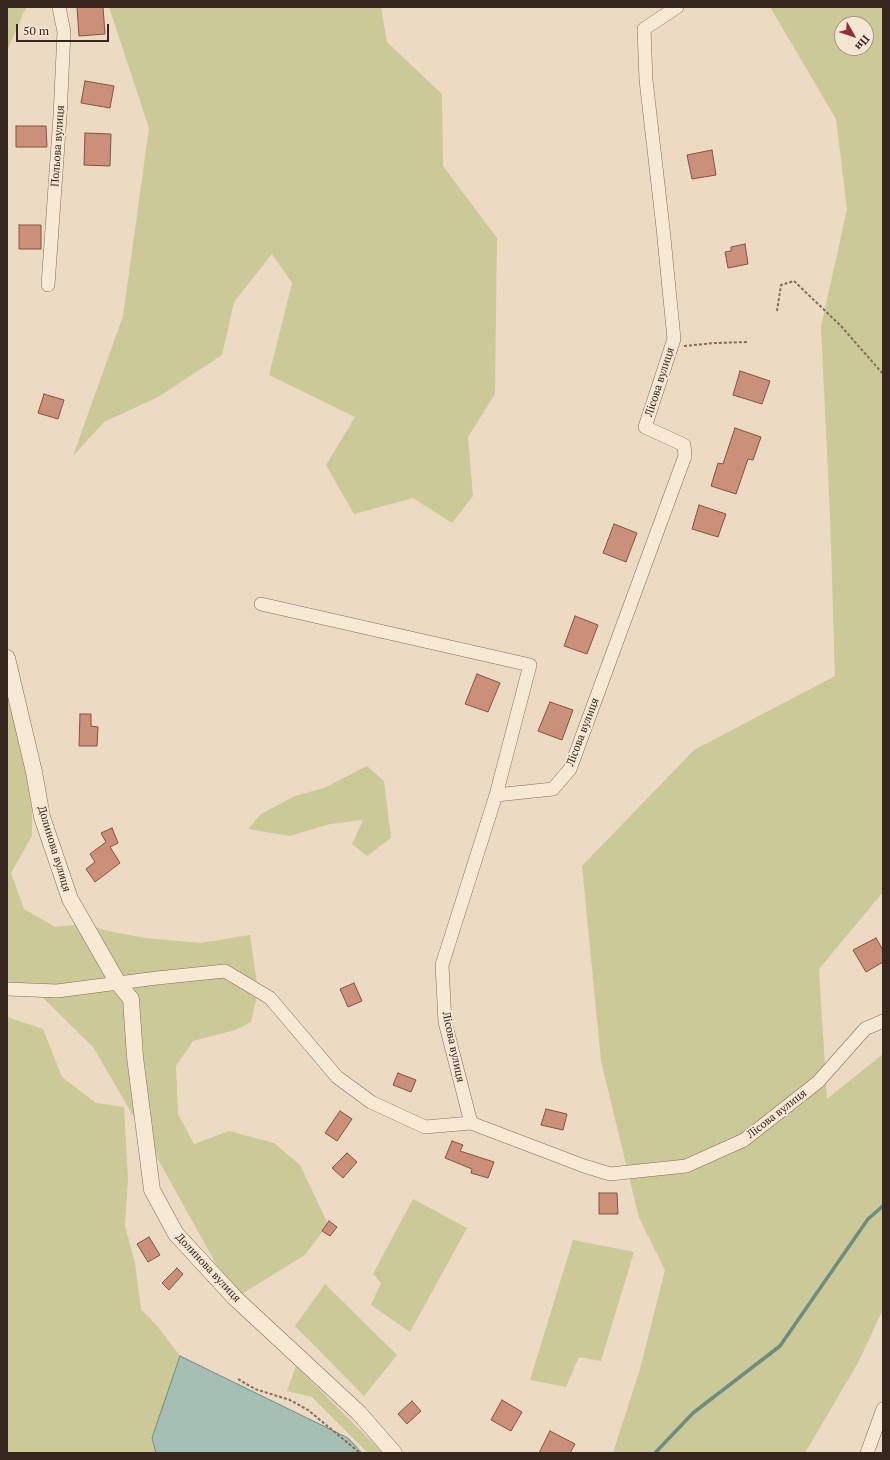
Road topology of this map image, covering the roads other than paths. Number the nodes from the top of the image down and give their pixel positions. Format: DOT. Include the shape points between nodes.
graph roads {
  1 [pos="59,7"];
  2 [pos="677,7"];
  3 [pos="48,285"];
  4 [pos="261,604"];
  5 [pos="7,658"];
  6 [pos="496,795"];
  7 [pos="118,983"];
  8 [pos="7,989"];
  9 [pos="883,1021"];
  10 [pos="471,1123"];
  11 [pos="883,1409"];
  12 [pos="394,1453"];
  13 [pos="867,1453"];
  1 -- 3 [label="street, Польова вулиця" via="64,32"];
  2 -- 6 [label="street, Лісова вулиця" via="644,29 646,80 674,339 645,427 684,445 685,456 570,769 553,788"];
  4 -- 6 [label="street" via="530,665"];
  5 -- 7 [label="street, Долинова вулиця" via="42,817 70,899"];
  6 -- 10 [label="street, Лісова вулиця" via="442,965 445,1022"];
  7 -- 8 [label="street" via="57,991"];
  7 -- 10 [label="street" via="225,971 270,998 337,1077 371,1102 425,1128"];
  7 -- 12 [label="street, Долинова вулиця" via="131,999 135,1057 152,1190 176,1234 235,1298 359,1413"];
  9 -- 10 [label="street, Лісова вулиця" via="865,1029 818,1082 744,1140 686,1166 610,1174"];
  11 -- 13 [label="street"];
}
